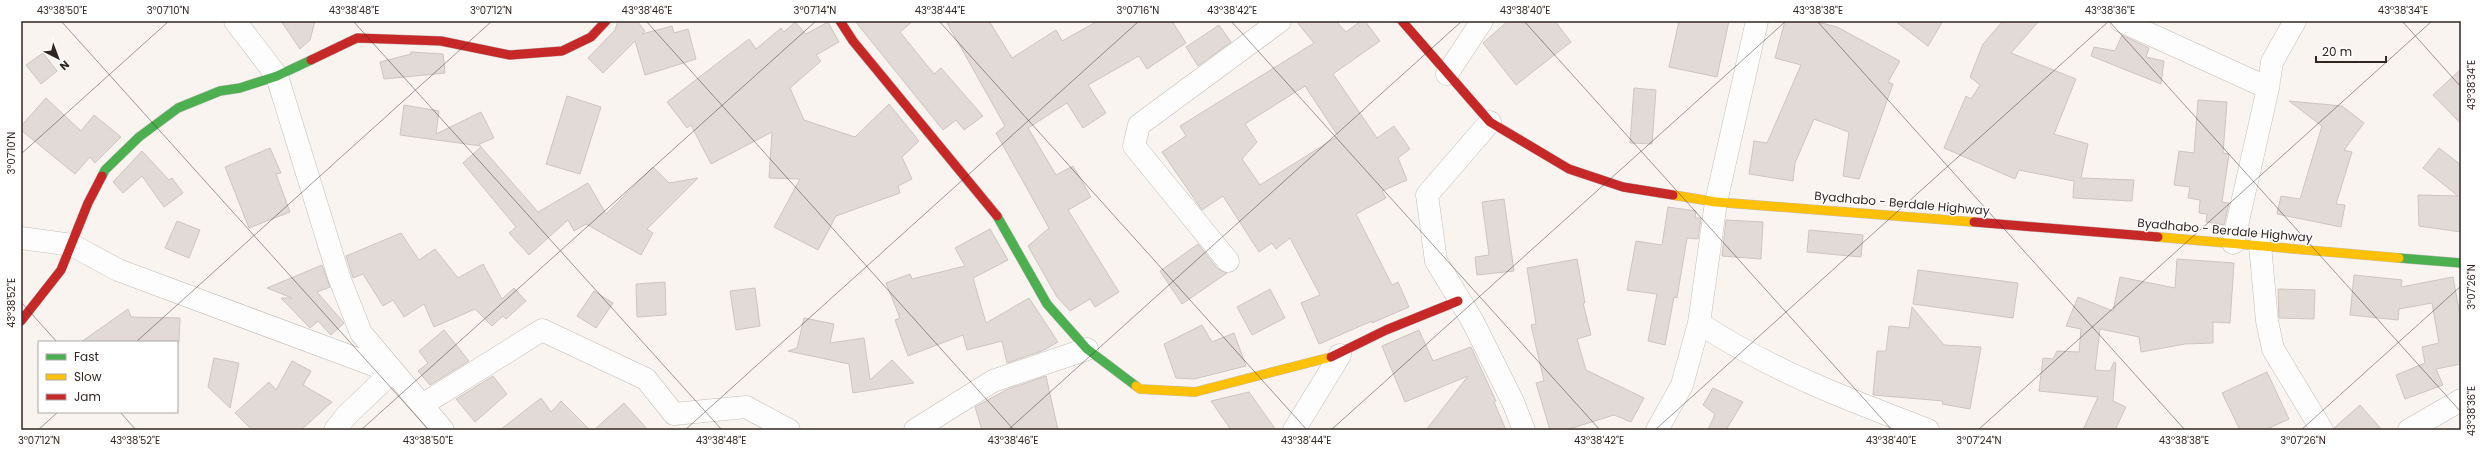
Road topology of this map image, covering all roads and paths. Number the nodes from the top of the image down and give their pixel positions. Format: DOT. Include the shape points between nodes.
graph roads {
  1 [pos="235,21"];
  2 [pos="606,21"];
  3 [pos="840,21"];
  4 [pos="1280,21"];
  5 [pos="1402,21"];
  6 [pos="1482,21"];
  7 [pos="1757,21"];
  8 [pos="2121,21"];
  9 [pos="2295,21"];
  10 [pos="1447,74"];
  11 [pos="277,76"];
  12 [pos="2268,88"];
  13 [pos="1490,122"];
  14 [pos="1716,202"];
  15 [pos="21,238"];
  16 [pos="2233,243"];
  17 [pos="72,245"];
  18 [pos="2260,245"];
  19 [pos="1228,261"];
  20 [pos="2461,263"];
  21 [pos="1458,301"];
  22 [pos="21,321"];
  23 [pos="1699,323"];
  24 [pos="1087,350"];
  25 [pos="1340,355"];
  26 [pos="392,372"];
  27 [pos="2461,400"];
  28 [pos="422,405"];
  29 [pos="674,422"];
  30 [pos="335,430"];
  31 [pos="443,430"];
  32 [pos="789,430"];
  33 [pos="915,430"];
  34 [pos="1294,430"];
  35 [pos="1524,430"];
  36 [pos="1657,430"];
  37 [pos="1928,430"];
  38 [pos="2322,430"];
  39 [pos="2409,430"];
  1 -- 11 [label="street"];
  2 -- 11 [label="street" via="591,37 562,51 510,54 441,41 357,38"];
  3 -- 24 [label="street" via="852,42 998,217 1047,304"];
  4 -- 19 [label="street" via="1139,124 1134,146"];
  5 -- 10 [label="street, Byadhabo - Berdale Highway"];
  6 -- 10 [label="street"];
  7 -- 14 [label="street"];
  8 -- 12 [label="street"];
  9 -- 12 [label="street" via="2272,62"];
  10 -- 13 [label="street, Byadhabo - Berdale Highway"];
  11 -- 17 [label="street" via="240,88 220,91 178,108 139,137 105,170 88,203"];
  11 -- 26 [label="street" via="338,277 361,333"];
  12 -- 16 [label="street"];
  13 -- 14 [label="street, Byadhabo - Berdale Highway" via="1569,169 1623,186"];
  13 -- 21 [label="street" via="1427,195 1436,261"];
  14 -- 16 [label="street, Byadhabo - Berdale Highway"];
  14 -- 23 [label="street"];
  15 -- 17 [label="street"];
  16 -- 18 [label="street, Byadhabo - Berdale Highway"];
  17 -- 22 [label="street" via="61,270"];
  17 -- 26 [label="street" via="118,270"];
  18 -- 20 [label="street, Byadhabo - Berdale Highway"];
  18 -- 38 [label="street" via="2267,321 2273,349"];
  21 -- 25 [label="street" via="1386,330"];
  21 -- 35 [label="street" via="1513,402"];
  23 -- 36 [label="street" via="1682,386"];
  23 -- 37 [label="street" via="1736,347 1837,395"];
  24 -- 25 [label="street" via="1140,389 1195,392"];
  24 -- 33 [label="street" via="993,381"];
  25 -- 34 [label="street"];
  26 -- 28 [label="street"];
  26 -- 30 [label="street"];
  27 -- 39 [label="street"];
  28 -- 29 [label="street" via="542,330 646,379"];
  28 -- 31 [label="street"];
  29 -- 32 [label="street" via="746,407"];
}
